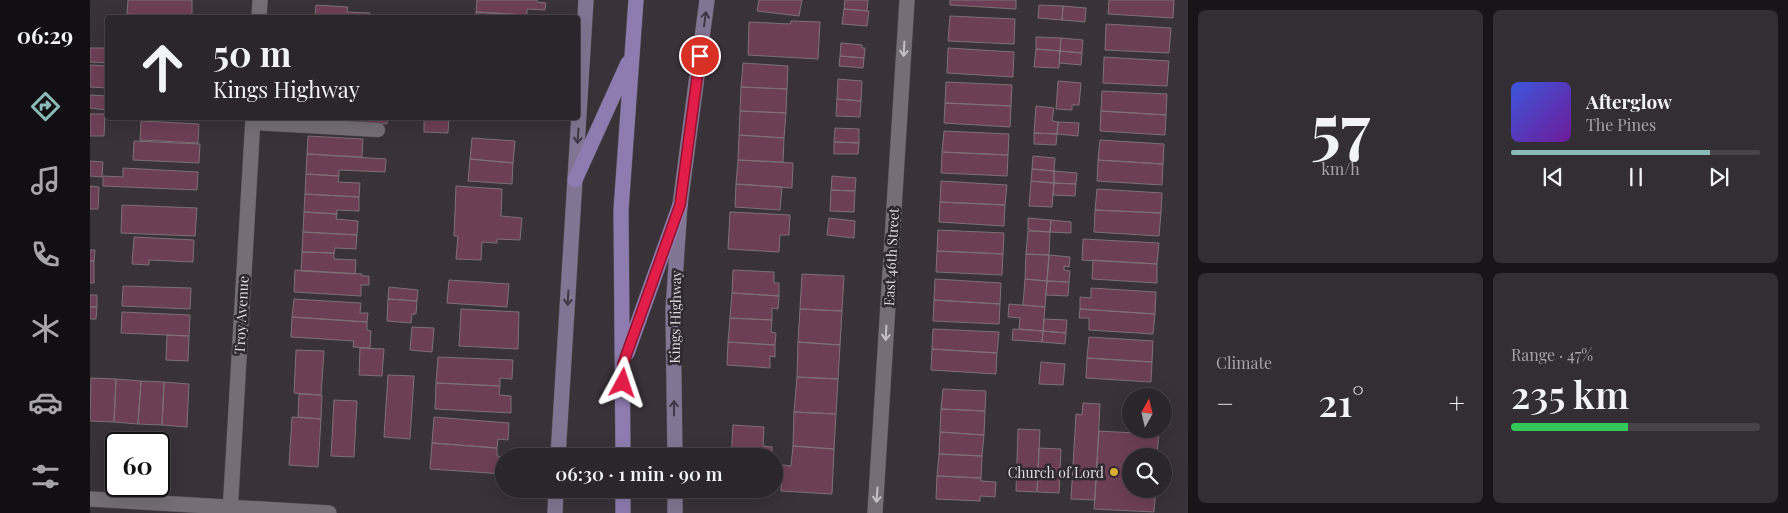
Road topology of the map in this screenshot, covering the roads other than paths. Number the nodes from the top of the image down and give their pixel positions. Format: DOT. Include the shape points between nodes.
graph roads {
  1 [pos="260,0"];
  2 [pos="586,0"];
  3 [pos="636,0"];
  4 [pos="708,0"];
  5 [pos="907,0"];
  6 [pos="259,15"];
  7 [pos="632,53"];
  8 [pos="580,98"];
  9 [pos="253,120"];
  10 [pos="579,120"];
  11 [pos="378,130"];
  12 [pos="575,180"];
  13 [pos="680,205"];
  14 [pos="623,364"];
  15 [pos="558,448"];
  16 [pos="623,448"];
  17 [pos="675,448"];
  18 [pos="556,498"];
  19 [pos="623,498"];
  20 [pos="675,498"];
  21 [pos="90,499"];
  22 [pos="230,510"];
  23 [pos="329,513"];
  24 [pos="555,513"];
  25 [pos="623,513"];
  26 [pos="675,513"];
  27 [pos="876,513"];
  1 -- 6 [label="street"];
  2 -- 8 [label="street, one-way"];
  3 -- 7 [label="main road"];
  13 -- 4 [label="street, Kings Highway, one-way"];
  5 -- 27 [label="street, East 46th Street, one-way"];
  7 -- 12 [label="main road"];
  7 -- 14 [label="main road" via="621,210"];
  9 -- 11 [label="lane"];
  9 -- 22 [label="street, Troy Avenue"];
  10 -- 12 [label="street, one-way"];
  12 -- 15 [label="street, one-way"];
  13 -- 14 [label="main road"];
  17 -- 13 [label="street, Kings Highway, one-way" via="673,310"];
  14 -- 16 [label="main road"];
  18 -- 24 [label="street"];
  19 -- 25 [label="main road"];
  20 -- 26 [label="street"];
  21 -- 22 [label="street"];
  22 -- 23 [label="street"];
}
